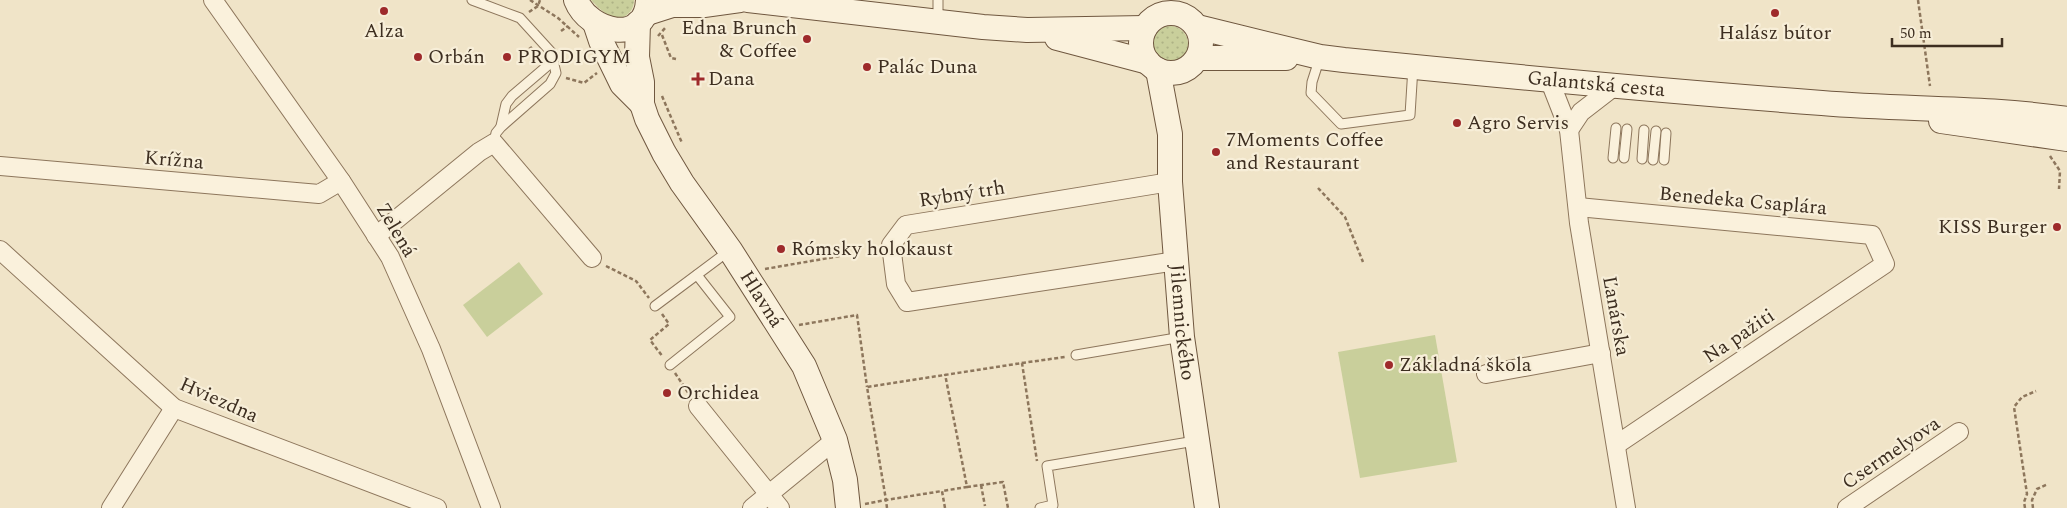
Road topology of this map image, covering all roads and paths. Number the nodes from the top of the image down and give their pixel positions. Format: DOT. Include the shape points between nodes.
graph roads {
  1 [pos="213,0"];
  2 [pos="472,0"];
  3 [pos="530,0"];
  4 [pos="540,0"];
  5 [pos="740,0"];
  6 [pos="748,0"];
  7 [pos="1918,0"];
  8 [pos="538,6"];
  9 [pos="938,10"];
  10 [pos="644,12"];
  11 [pos="1154,15"];
  12 [pos="1187,15"];
  13 [pos="578,16"];
  14 [pos="1027,30"];
  15 [pos="561,31"];
  16 [pos="662,35"];
  17 [pos="1320,57"];
  18 [pos="676,60"];
  19 [pos="553,61"];
  20 [pos="1192,64"];
  21 [pos="1153,66"];
  22 [pos="1413,67"];
  23 [pos="600,70"];
  24 [pos="556,73"];
  25 [pos="1549,79"];
  26 [pos="1616,85"];
  27 [pos="1930,86"];
  28 [pos="642,104"];
  29 [pos="1874,107"];
  30 [pos="2067,119"];
  31 [pos="1616,128"];
  32 [pos="1627,129"];
  33 [pos="1569,130"];
  34 [pos="1644,130"];
  35 [pos="1656,132"];
  36 [pos="1666,133"];
  37 [pos="1170,134"];
  38 [pos="498,135"];
  39 [pos="2067,139"];
  40 [pos="2046,151"];
  41 [pos="1613,158"];
  42 [pos="1624,158"];
  43 [pos="1642,159"];
  44 [pos="1653,160"];
  45 [pos="1664,160"];
  46 [pos="0,166"];
  47 [pos="341,181"];
  48 [pos="1170,182"];
  49 [pos="1318,188"];
  50 [pos="2059,189"];
  51 [pos="1578,207"];
  52 [pos="376,236"];
  53 [pos="0,250"];
  54 [pos="730,250"];
  55 [pos="846,255"];
  56 [pos="592,258"];
  57 [pos="1176,261"];
  58 [pos="1363,262"];
  59 [pos="1885,264"];
  60 [pos="765,269"];
  61 [pos="697,275"];
  62 [pos="655,306"];
  63 [pos="796,325"];
  64 [pos="1182,337"];
  65 [pos="1601,353"];
  66 [pos="1076,355"];
  67 [pos="1022,363"];
  68 [pos="670,365"];
  69 [pos="946,374"];
  70 [pos="1486,374"];
  71 [pos="867,386"];
  72 [pos="2036,392"];
  73 [pos="698,406"];
  74 [pos="174,408"];
  75 [pos="1959,432"];
  76 [pos="835,440"];
  77 [pos="1196,441"];
  78 [pos="1616,445"];
  79 [pos="1047,466"];
  80 [pos="2048,484"];
  81 [pos="981,485"];
  82 [pos="967,487"];
  83 [pos="942,491"];
  84 [pos="769,494"];
  85 [pos="886,500"];
  86 [pos="856,506"];
  87 [pos="985,506"];
  88 [pos="111,508"];
  89 [pos="437,508"];
  90 [pos="491,508"];
  91 [pos="752,508"];
  92 [pos="780,508"];
  93 [pos="887,508"];
  94 [pos="945,508"];
  95 [pos="1008,508"];
  96 [pos="1040,508"];
  97 [pos="1206,508"];
  98 [pos="1626,508"];
  99 [pos="1847,508"];
  100 [pos="2025,508"];
  101 [pos="2033,508"];
  1 -- 47 [label="street, Zelená"];
  2 -- 19 [label="lane" via="520,18 551,52"];
  3 -- 8 [label="path"];
  4 -- 8 [label="path"];
  5 -- 10 [label="main road" via="672,5"];
  6 -- 9 [label="main road"];
  7 -- 27 [label="path"];
  8 -- 13 [label="path" via="558,18"];
  9 -- 14 [label="main road"];
  10 -- 13 [label="main road" via="630,28 619,30 605,29"];
  10 -- 28 [label="main road" via="637,57"];
  11 -- 12 [label="main road"];
  11 -- 14 [label="main road"];
  11 -- 21 [label="main road" via="1141,46"];
  12 -- 17 [label="main road, Galantská cesta"];
  12 -- 20 [label="main road" via="1201,42"];
  13 -- 15 [label="path"];
  13 -- 28 [label="main road" via="602,41 622,84"];
  14 -- 21 [label="main road"];
  16 -- 18 [label="path" via="671,58"];
  17 -- 20 [label="main road, Galantská cesta"];
  17 -- 22 [label="main road, Galantská cesta"];
  17 -- 22 [label="lane" via="1312,93 1341,124 1410,115"];
  19 -- 24 [label="lane"];
  19 -- 38 [label="lane" via="506,104"];
  20 -- 21 [label="main road" via="1170,73"];
  20 -- 37 [label="main road, Jilemnického" via="1178,90"];
  21 -- 37 [label="main road, Jilemnického"];
  22 -- 25 [label="main road, Galantská cesta"];
  23 -- 24 [label="path" via="584,83"];
  24 -- 38 [label="lane" via="550,84"];
  25 -- 26 [label="main road, Galantská cesta"];
  25 -- 33 [label="street, Ľanárska"];
  26 -- 29 [label="main road, Galantská cesta"];
  26 -- 33 [label="street" via="1581,112"];
  28 -- 54 [label="main road, Hlavná" via="664,153 682,183"];
  29 -- 30 [label="main road, Galantská cesta" via="1961,109"];
  29 -- 39 [label="main road, Galantská cesta" via="1966,125"];
  31 -- 41 [label="lane"];
  32 -- 42 [label="lane"];
  33 -- 51 [label="street, Ľanárska"];
  34 -- 43 [label="lane"];
  35 -- 44 [label="lane"];
  36 -- 45 [label="lane"];
  37 -- 48 [label="main road, Jilemnického"];
  38 -- 52 [label="street"];
  38 -- 56 [label="street"];
  40 -- 50 [label="path" via="2060,171"];
  46 -- 47 [label="street, Krížna" via="319,194"];
  47 -- 52 [label="street, Zelená"];
  48 -- 57 [label="main road, Jilemnického"];
  48 -- 57 [label="street, Rybný trh" via="906,225 891,245 896,284 907,302"];
  49 -- 58 [label="path" via="1345,217"];
  51 -- 59 [label="street, Benedeka Csaplára" via="1872,235"];
  51 -- 65 [label="street, Ľanárska"];
  52 -- 90 [label="street, Zelená" via="390,257 431,349"];
  53 -- 74 [label="street, Hviezdna"];
  54 -- 61 [label="lane"];
  54 -- 76 [label="main road, Hlavná" via="804,366"];
  55 -- 60 [label="path"];
  56 -- 62 [label="path" via="636,281"];
  57 -- 64 [label="main road, Jilemnického"];
  59 -- 78 [label="street, Na pažiti"];
  61 -- 62 [label="lane"];
  61 -- 68 [label="lane" via="730,317"];
  62 -- 68 [label="path" via="669,324 650,340"];
  63 -- 71 [label="path" via="857,315"];
  64 -- 66 [label="lane"];
  64 -- 77 [label="main road, Jilemnického"];
  65 -- 70 [label="street"];
  65 -- 78 [label="street, Ľanárska"];
  66 -- 67 [label="path"];
  67 -- 69 [label="path"];
  67 -- 79 [label="path" via="1038,468"];
  68 -- 73 [label="path"];
  69 -- 71 [label="path"];
  69 -- 82 [label="path"];
  71 -- 85 [label="path"];
  72 -- 100 [label="path" via="2022,397 2014,407 2027,494"];
  73 -- 84 [label="street"];
  74 -- 88 [label="street"];
  74 -- 89 [label="street, Hviezdna"];
  75 -- 99 [label="street, Csermelyova"];
  76 -- 84 [label="street"];
  76 -- 86 [label="main road, Hlavná" via="845,480"];
  77 -- 79 [label="lane"];
  77 -- 97 [label="main road, Jilemnického"];
  78 -- 98 [label="street, Ľanárska"];
  79 -- 96 [label="lane" via="1054,505"];
  80 -- 101 [label="path" via="2037,489 2032,500"];
  81 -- 82 [label="path"];
  81 -- 87 [label="path"];
  81 -- 95 [label="path" via="1003,482"];
  82 -- 83 [label="path"];
  83 -- 85 [label="path"];
  83 -- 94 [label="path"];
  84 -- 91 [label="street"];
  84 -- 92 [label="street"];
  85 -- 86 [label="path"];
  85 -- 93 [label="path"];
}
